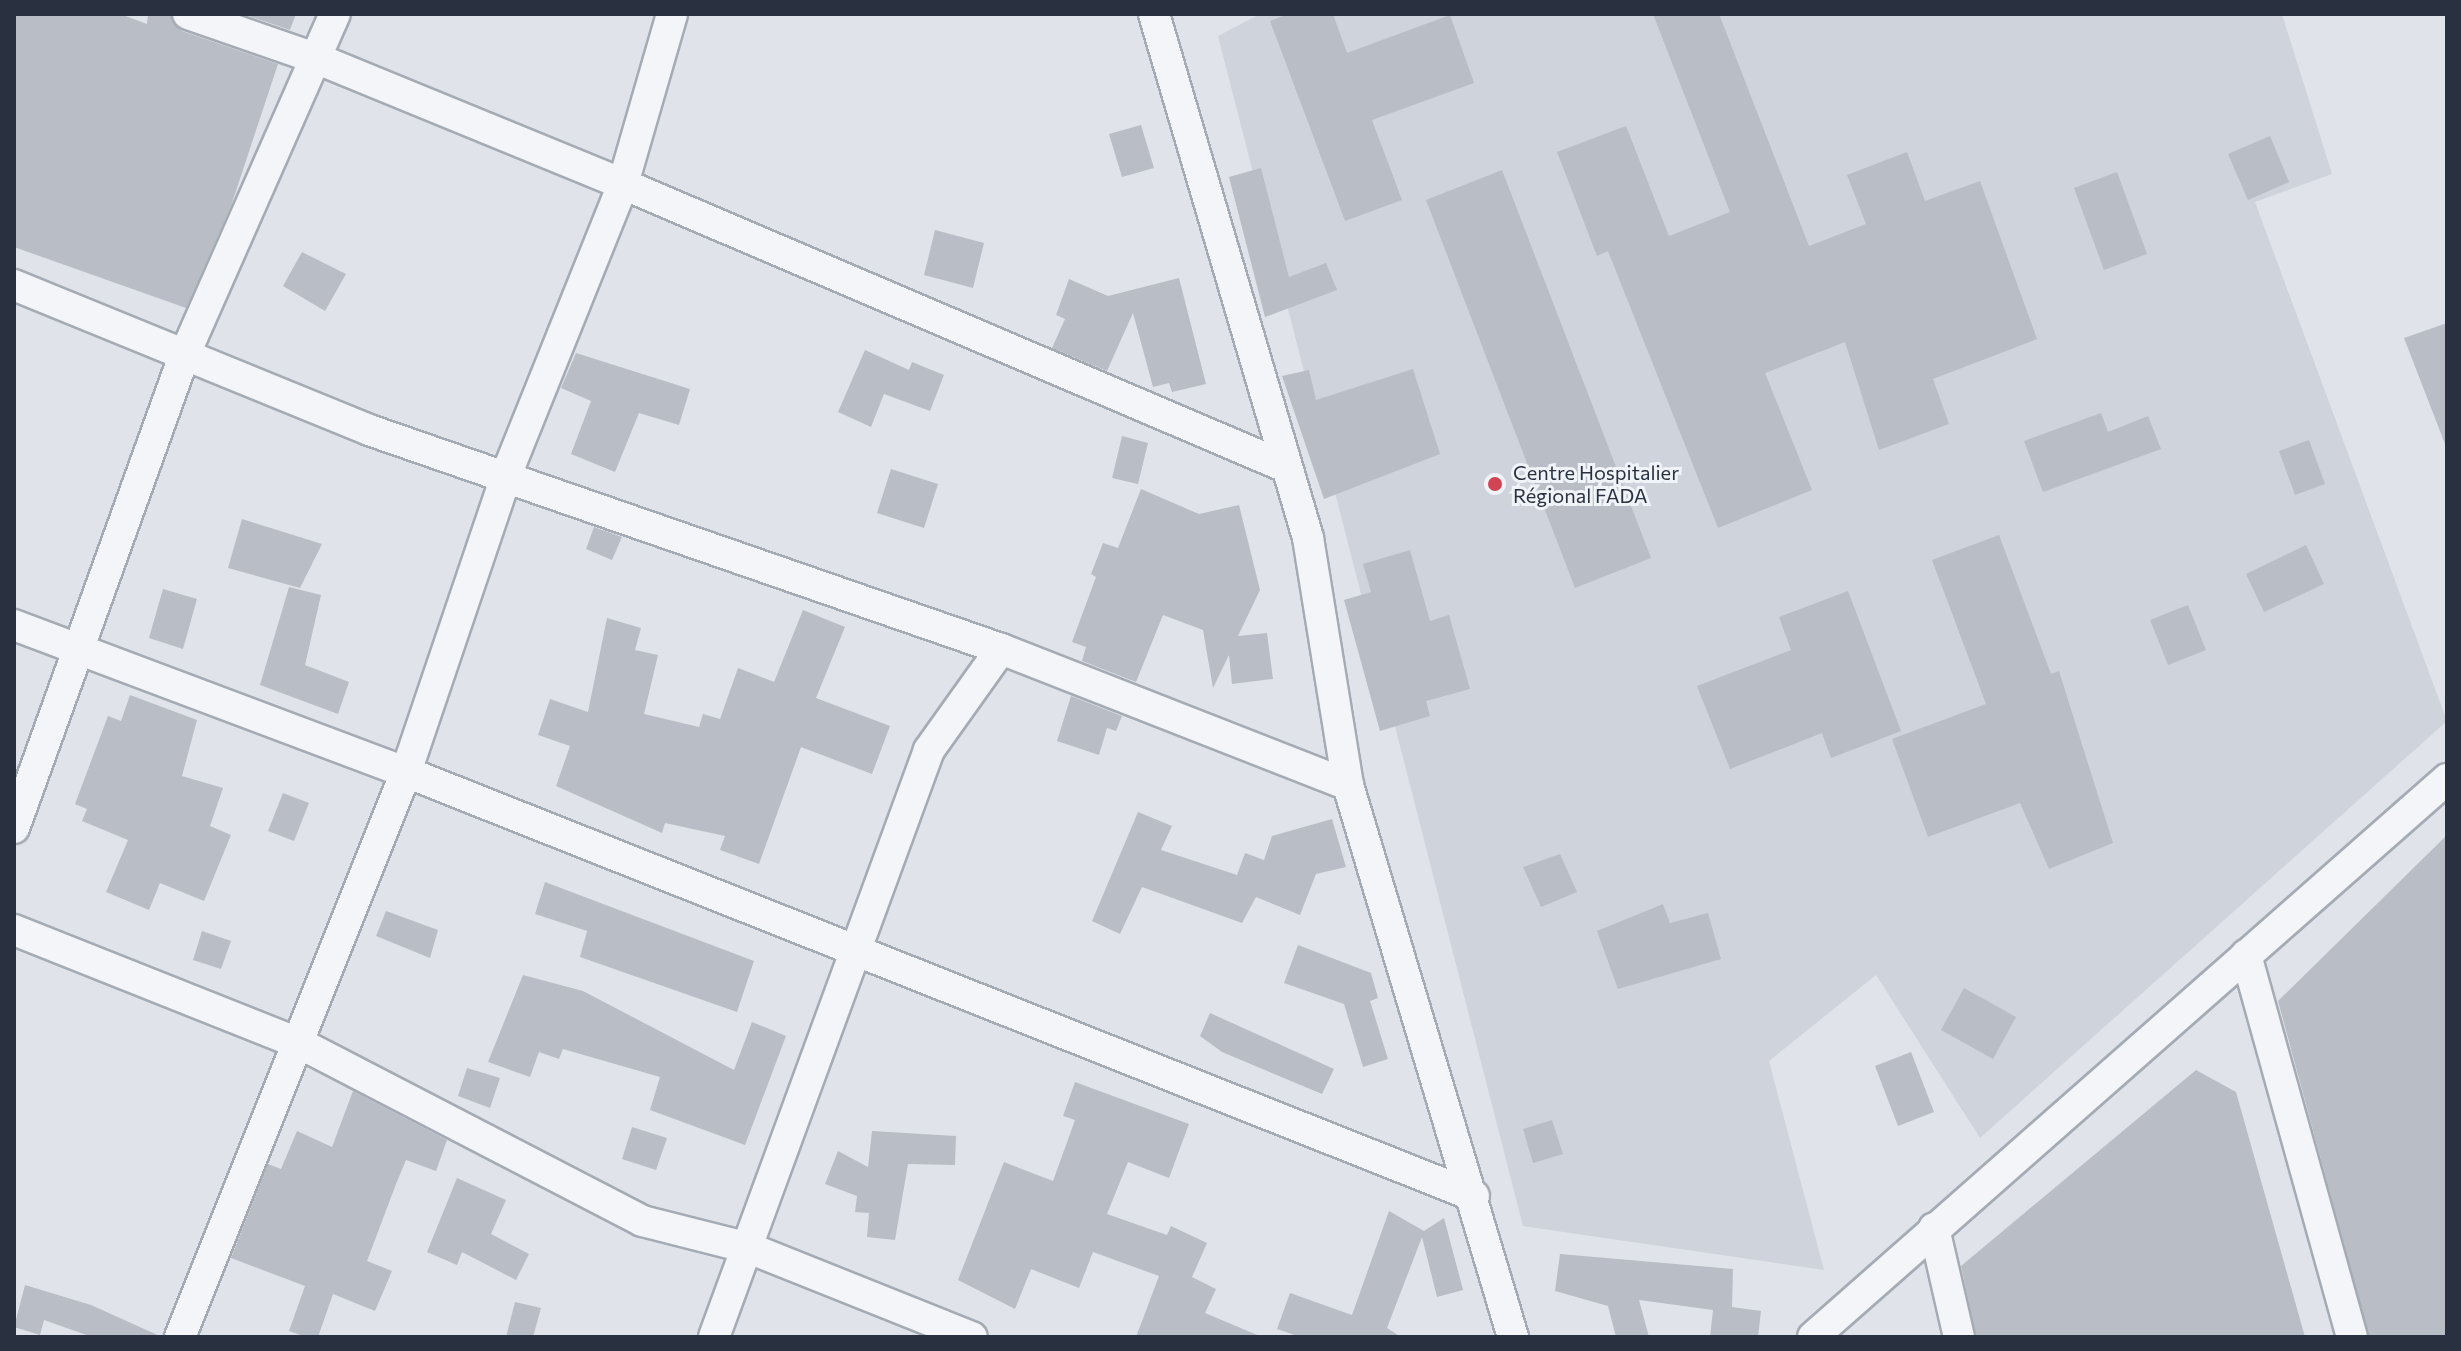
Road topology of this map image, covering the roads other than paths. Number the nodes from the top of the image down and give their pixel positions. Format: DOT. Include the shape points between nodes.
graph roads {
  1 [pos="188,14"];
  2 [pos="335,14"];
  3 [pos="672,14"];
  4 [pos="1152,15"];
  5 [pos="318,59"];
  6 [pos="623,184"];
  7 [pos="14,285"];
  8 [pos="184,356"];
  9 [pos="1286,467"];
  10 [pos="507,473"];
  11 [pos="14,625"];
  12 [pos="77,648"];
  13 [pos="1001,649"];
  14 [pos="406,772"];
  15 [pos="2447,779"];
  16 [pos="1348,785"];
  17 [pos="14,828"];
  18 [pos="14,930"];
  19 [pos="856,954"];
  20 [pos="2246,955"];
  21 [pos="301,1044"];
  22 [pos="1474,1196"];
  23 [pos="1934,1228"];
  24 [pos="749,1248"];
  25 [pos="180,1337"];
  26 [pos="714,1337"];
  27 [pos="972,1337"];
  28 [pos="1513,1337"];
  29 [pos="1813,1337"];
  30 [pos="1959,1337"];
  31 [pos="2352,1337"];
  1 -- 5 [label="street"];
  2 -- 5 [label="street"];
  3 -- 6 [label="street"];
  4 -- 9 [label="street"];
  5 -- 6 [label="street"];
  5 -- 8 [label="street"];
  6 -- 9 [label="street"];
  6 -- 10 [label="street"];
  7 -- 8 [label="street"];
  8 -- 10 [label="street" via="369,430"];
  8 -- 12 [label="street"];
  9 -- 16 [label="street" via="1308,538"];
  10 -- 13 [label="street"];
  10 -- 14 [label="street"];
  11 -- 12 [label="street"];
  12 -- 14 [label="street"];
  12 -- 17 [label="street"];
  13 -- 16 [label="street"];
  13 -- 19 [label="street" via="929,750"];
  14 -- 19 [label="street"];
  14 -- 21 [label="street"];
  15 -- 20 [label="street"];
  16 -- 22 [label="street"];
  18 -- 21 [label="street"];
  19 -- 22 [label="street"];
  19 -- 24 [label="street"];
  20 -- 23 [label="street"];
  20 -- 31 [label="street"];
  21 -- 24 [label="street" via="642,1221"];
  21 -- 25 [label="street"];
  22 -- 28 [label="street"];
  23 -- 29 [label="street"];
  23 -- 30 [label="street"];
  24 -- 26 [label="street"];
  24 -- 27 [label="street"];
}
